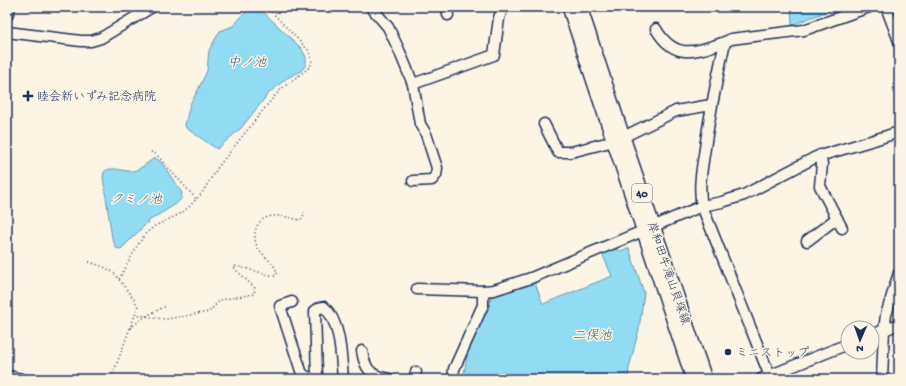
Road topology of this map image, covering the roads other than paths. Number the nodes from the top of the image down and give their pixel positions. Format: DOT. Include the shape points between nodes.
graph roads {
  1 [pos="10,7"];
  2 [pos="152,7"];
  3 [pos="371,7"];
  4 [pos="503,7"];
  5 [pos="569,7"];
  6 [pos="580,7"];
  7 [pos="869,7"];
  8 [pos="886,7"];
  9 [pos="7,16"];
  10 [pos="656,29"];
  11 [pos="7,32"];
  12 [pos="899,41"];
  13 [pos="725,42"];
  14 [pos="413,84"];
  15 [pos="711,105"];
  16 [pos="544,124"];
  17 [pos="899,132"];
  18 [pos="618,139"];
  19 [pos="820,155"];
  20 [pos="413,181"];
  21 [pos="702,206"];
  22 [pos="837,218"];
  23 [pos="649,228"];
  24 [pos="842,228"];
  25 [pos="807,241"];
  26 [pos="899,273"];
  27 [pos="417,289"];
  28 [pos="483,291"];
  29 [pos="292,302"];
  30 [pos="899,324"];
  31 [pos="884,330"];
  32 [pos="880,332"];
  33 [pos="840,347"];
  34 [pos="362,351"];
  35 [pos="9,376"];
  36 [pos="767,378"];
  37 [pos="22,379"];
  38 [pos="343,379"];
  39 [pos="390,379"];
  40 [pos="453,379"];
  41 [pos="694,379"];
  42 [pos="705,379"];
  43 [pos="882,379"];
  1 -- 9 [label="street"];
  2 -- 11 [label="street" via="92,41"];
  3 -- 14 [label="street" via="388,27"];
  4 -- 14 [label="street" via="494,55"];
  5 -- 18 [label="main road, 岸和田牛滝山貝塚線 / 40"];
  6 -- 18 [label="main road, 岸和田牛滝山貝塚線 / 40"];
  7 -- 13 [label="street" via="804,30 731,39"];
  8 -- 12 [label="street"];
  10 -- 13 [label="street" via="661,38 683,52 696,51"];
  13 -- 15 [label="street"];
  14 -- 20 [label="street" via="420,124 437,168 432,180"];
  15 -- 18 [label="street" via="676,111"];
  15 -- 21 [label="street" via="701,174"];
  16 -- 18 [label="street" via="558,152 571,152"];
  17 -- 19 [label="street"];
  18 -- 23 [label="main road, 岸和田牛滝山貝塚線 / 40"];
  19 -- 21 [label="street" via="744,195"];
  19 -- 22 [label="street" via="820,186"];
  21 -- 23 [label="street"];
  21 -- 36 [label="street"];
  22 -- 24 [label="street"];
  22 -- 25 [label="street"];
  23 -- 28 [label="street" via="531,278"];
  23 -- 41 [label="main road, 岸和田牛滝山貝塚線 / 40"];
  23 -- 42 [label="main road, 岸和田牛滝山貝塚線 / 40"];
  26 -- 31 [label="street"];
  27 -- 28 [label="street"];
  28 -- 40 [label="street" via="483,305 454,369"];
  29 -- 38 [label="street" via="280,306 302,374 312,379 317,377 315,311 324,307 334,319"];
  30 -- 31 [label="street"];
  31 -- 32 [label="street"];
  31 -- 43 [label="street"];
  33 -- 36 [label="street"];
  34 -- 39 [label="street" via="366,366 373,373 378,377"];
  35 -- 37 [label="street"];
}
